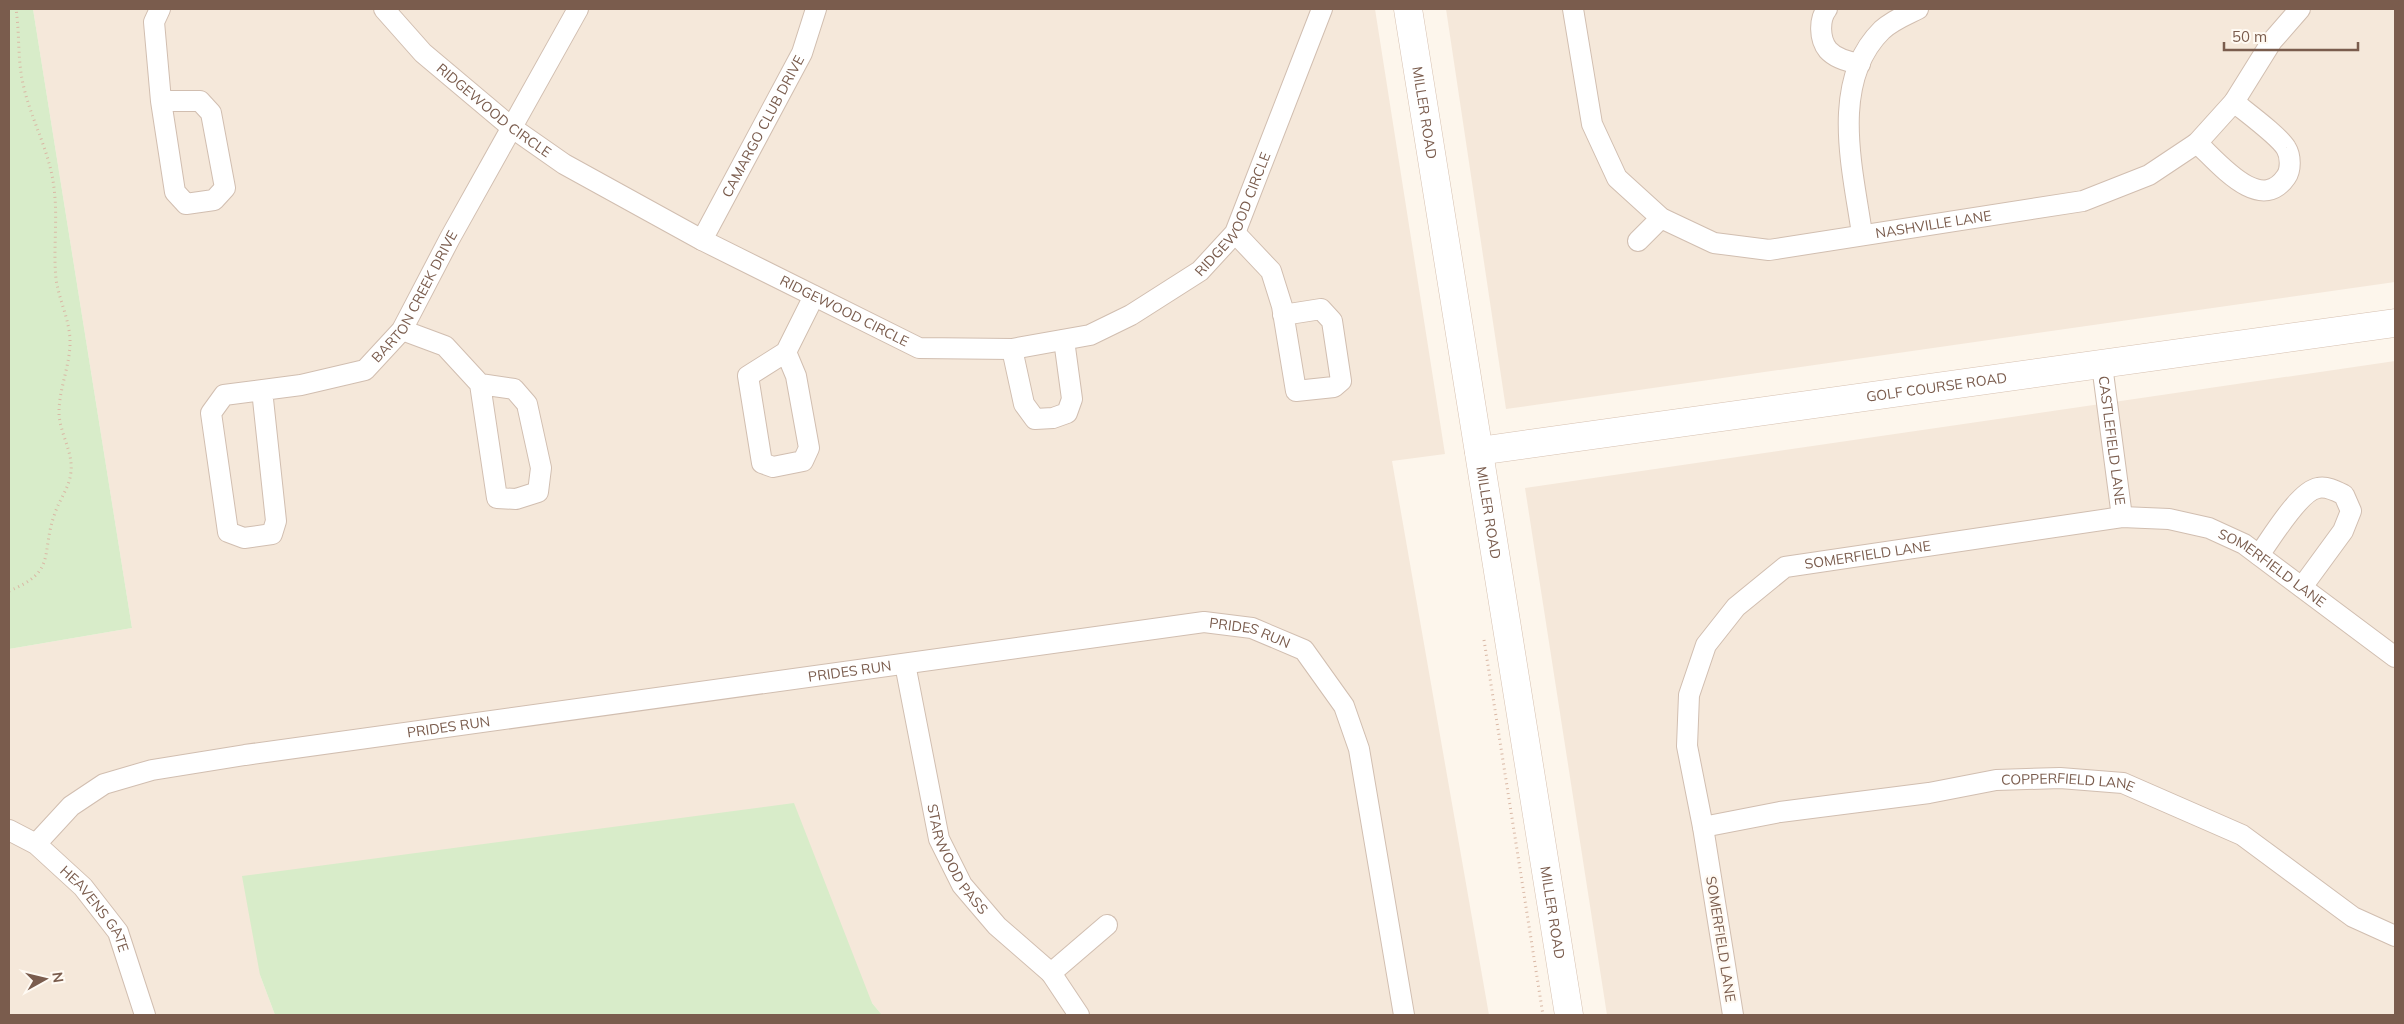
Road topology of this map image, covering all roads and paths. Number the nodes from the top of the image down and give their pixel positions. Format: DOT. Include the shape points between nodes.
graph roads {
  1 [pos="16,9"];
  2 [pos="160,9"];
  3 [pos="384,9"];
  4 [pos="578,9"];
  5 [pos="816,9"];
  6 [pos="1322,9"];
  7 [pos="1408,9"];
  8 [pos="1573,9"];
  9 [pos="1827,9"];
  10 [pos="1918,9"];
  11 [pos="2300,9"];
  12 [pos="1889,16"];
  13 [pos="1860,64"];
  14 [pos="161,101"];
  15 [pos="2234,102"];
  16 [pos="511,127"];
  17 [pos="2197,142"];
  18 [pos="1661,218"];
  19 [pos="1235,234"];
  20 [pos="1862,234"];
  21 [pos="702,240"];
  22 [pos="1638,241"];
  23 [pos="814,296"];
  24 [pos="1283,315"];
  25 [pos="2395,323"];
  26 [pos="402,330"];
  27 [pos="1064,340"];
  28 [pos="1012,349"];
  29 [pos="786,352"];
  30 [pos="2102,365"];
  31 [pos="480,384"];
  32 [pos="262,390"];
  33 [pos="1479,451"];
  34 [pos="2122,516"];
  35 [pos="2259,556"];
  36 [pos="2302,587"];
  37 [pos="9,591"];
  38 [pos="2395,657"];
  39 [pos="905,664"];
  40 [pos="1703,827"];
  41 [pos="9,830"];
  42 [pos="36,844"];
  43 [pos="1107,925"];
  44 [pos="2395,936"];
  45 [pos="1051,973"];
  46 [pos="145,1015"];
  47 [pos="1079,1015"];
  48 [pos="1404,1015"];
  49 [pos="1569,1015"];
  50 [pos="1733,1015"];
  1 -- 37 [label="path" via="21,76 50,160 54,188 57,285 70,345 59,412 71,470 68,489 51,523 44,564 34,579"];
  2 -- 14 [label="street" via="154,22"];
  3 -- 16 [label="street, RIDGEWOOD CIRCLE" via="423,53"];
  4 -- 16 [label="street, BARTON CREEK DRIVE"];
  5 -- 21 [label="street, CAMARGO CLUB DRIVE" via="802,53"];
  6 -- 19 [label="street, RIDGEWOOD CIRCLE"];
  7 -- 33 [label="street, MILLER ROAD"];
  8 -- 18 [label="street, NASHVILLE LANE" via="1592,124 1617,178"];
  9 -- 13 [label="street" via="1820,32 1828,50 1845,61"];
  10 -- 12 [label="street"];
  11 -- 15 [label="street, NASHVILLE LANE" via="2272,41"];
  12 -- 13 [label="street"];
  13 -- 20 [label="street" via="1849,107"];
  14 -- 14 [label="street" via="175,192 186,204 214,200 225,188 211,113 200,101"];
  15 -- 17 [label="street, NASHVILLE LANE"];
  15 -- 17 [label="street" via="2286,147 2290,159 2287,176 2276,188 2257,192 2240,182"];
  16 -- 21 [label="street, RIDGEWOOD CIRCLE" via="564,164"];
  16 -- 26 [label="street, BARTON CREEK DRIVE"];
  17 -- 20 [label="street, NASHVILLE LANE" via="2149,175 2084,200"];
  18 -- 20 [label="street, NASHVILLE LANE" via="1714,243 1770,250"];
  18 -- 22 [label="street"];
  19 -- 24 [label="street" via="1271,271"];
  19 -- 27 [label="street, RIDGEWOOD CIRCLE" via="1200,271 1131,315 1090,335"];
  21 -- 23 [label="street, RIDGEWOOD CIRCLE"];
  23 -- 28 [label="street, RIDGEWOOD CIRCLE" via="919,348"];
  23 -- 29 [label="street"];
  25 -- 30 [label="street, GOLF COURSE ROAD"];
  26 -- 31 [label="street" via="445,346"];
  26 -- 32 [label="street, BARTON CREEK DRIVE" via="365,370 302,385"];
  27 -- 28 [label="street, RIDGEWOOD CIRCLE"];
  27 -- 28 [label="street" via="1072,399 1067,413 1053,418 1034,419 1024,404"];
  29 -- 29 [label="street" via="796,376 809,448 803,461 773,467 762,463 748,376"];
  30 -- 33 [label="street, GOLF COURSE ROAD"];
  30 -- 34 [label="street, CASTLEFIELD LANE"];
  31 -- 31 [label="street" via="497,498 516,500 538,492 541,468 527,404 514,389"];
  32 -- 32 [label="street, BARTON CREEK DRIVE" via="224,395 211,413 228,532 244,538 272,534 276,521"];
  33 -- 49 [label="street, MILLER ROAD"];
  34 -- 35 [label="street, SOMERFIELD LANE" via="2169,519 2209,528 2244,544"];
  34 -- 40 [label="street, SOMERFIELD LANE" via="1785,567 1736,607 1706,645 1689,695 1687,746"];
  35 -- 36 [label="street, SOMERFIELD LANE"];
  35 -- 36 [label="street" via="2304,494 2318,488 2333,489 2344,495 2352,511 2342,531"];
  36 -- 38 [label="street, SOMERFIELD LANE"];
  39 -- 42 [label="street, PRIDES RUN" via="152,770 104,784 71,806"];
  39 -- 45 [label="street, STARWOOD PASS" via="939,839 962,885 997,926"];
  39 -- 48 [label="street, PRIDES RUN" via="1204,622 1252,628 1304,650 1344,706 1359,749"];
  40 -- 44 [label="street, COPPERFIELD LANE" via="1780,812 1929,793 1996,780 2060,778 2123,783 2242,835 2353,918"];
  40 -- 50 [label="street, SOMERFIELD LANE"];
  41 -- 42 [label="street, HEAVENS GATE"];
  42 -- 46 [label="street, HEAVENS GATE" via="83,887 118,932"];
  43 -- 45 [label="street"];
  45 -- 47 [label="street, STARWOOD PASS"];
}
